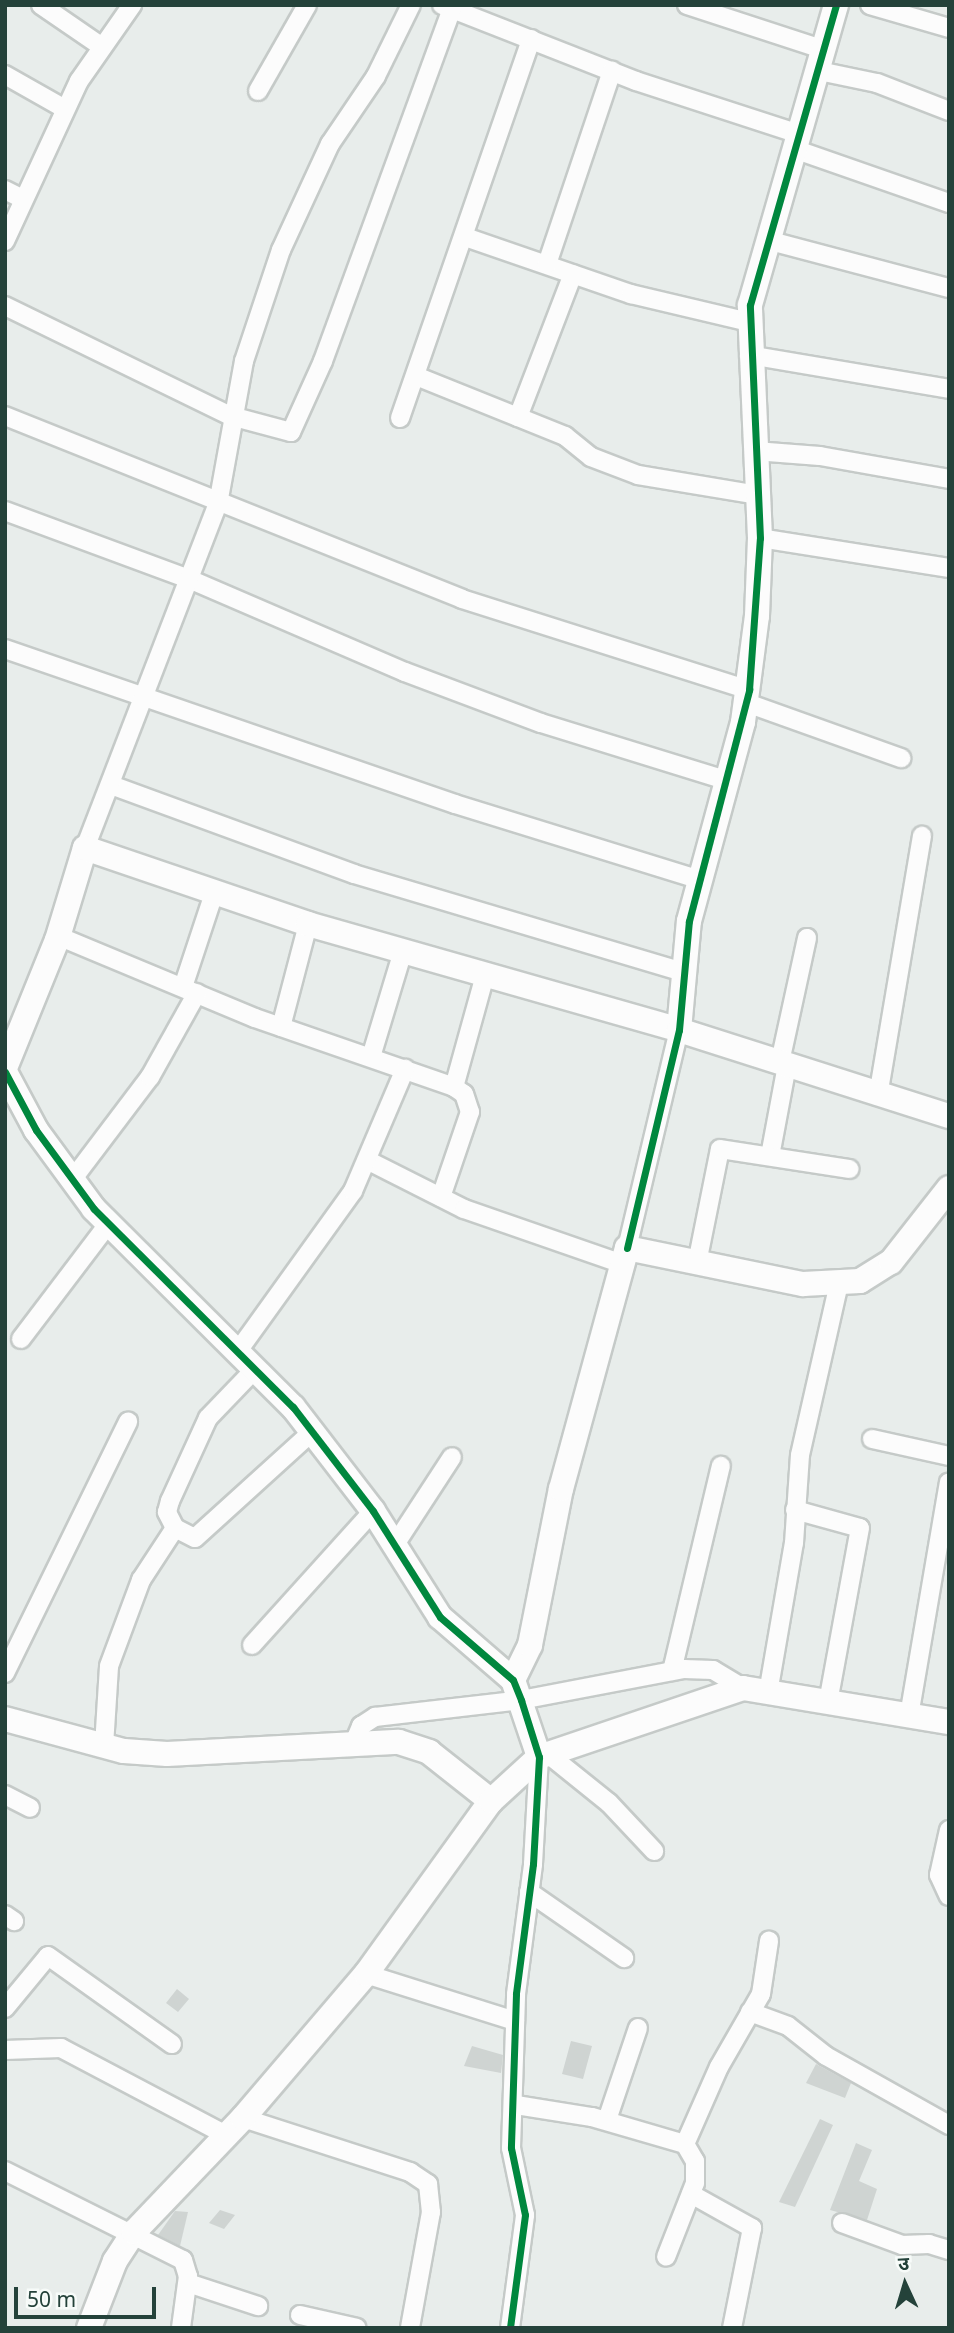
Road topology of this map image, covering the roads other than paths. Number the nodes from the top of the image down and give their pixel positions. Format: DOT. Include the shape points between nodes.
graph roads {
  1 [pos="41,5"];
  2 [pos="132,5"];
  3 [pos="307,5"];
  4 [pos="411,5"];
  5 [pos="687,5"];
  6 [pos="836,5"];
  7 [pos="870,5"];
  8 [pos="447,7"];
  9 [pos="949,28"];
  10 [pos="531,38"];
  11 [pos="102,47"];
  12 [pos="822,60"];
  13 [pos="612,71"];
  14 [pos="5,75"];
  15 [pos="258,91"];
  16 [pos="65,108"];
  17 [pos="949,111"];
  18 [pos="796,142"];
  19 [pos="5,190"];
  20 [pos="23,199"];
  21 [pos="949,202"];
  22 [pos="465,237"];
  23 [pos="766,240"];
  24 [pos="5,241"];
  25 [pos="547,264"];
  26 [pos="573,274"];
  27 [pos="949,288"];
  28 [pos="5,306"];
  29 [pos="749,322"];
  30 [pos="749,355"];
  31 [pos="416,376"];
  32 [pos="949,388"];
  33 [pos="5,416"];
  34 [pos="231,416"];
  35 [pos="517,417"];
  36 [pos="400,418"];
  37 [pos="755,451"];
  38 [pos="949,478"];
  39 [pos="757,495"];
  40 [pos="218,504"];
  41 [pos="5,511"];
  42 [pos="760,538"];
  43 [pos="949,568"];
  44 [pos="189,579"];
  45 [pos="5,649"];
  46 [pos="748,696"];
  47 [pos="145,699"];
  48 [pos="901,758"];
  49 [pos="728,781"];
  50 [pos="111,785"];
  51 [pos="922,836"];
  52 [pos="85,848"];
  53 [pos="700,880"];
  54 [pos="214,893"];
  55 [pos="307,924"];
  56 [pos="58,936"];
  57 [pos="807,938"];
  58 [pos="403,951"];
  59 [pos="682,972"];
  60 [pos="485,975"];
  61 [pos="190,990"];
  62 [pos="281,1027"];
  63 [pos="679,1030"];
  64 [pos="371,1057"];
  65 [pos="784,1063"];
  66 [pos="405,1069"];
  67 [pos="5,1070"];
  68 [pos="454,1087"];
  69 [pos="878,1097"];
  70 [pos="949,1115"];
  71 [pos="770,1156"];
  72 [pos="369,1161"];
  73 [pos="849,1170"];
  74 [pos="72,1180"];
  75 [pos="949,1188"];
  76 [pos="441,1197"];
  77 [pos="109,1223"];
  78 [pos="625,1256"];
  79 [pos="697,1263"];
  80 [pos="839,1284"];
  81 [pos="21,1339"];
  82 [pos="238,1350"];
  83 [pos="255,1369"];
  84 [pos="128,1422"];
  85 [pos="312,1432"];
  86 [pos="872,1440"];
  87 [pos="949,1456"];
  88 [pos="452,1457"];
  89 [pos="721,1466"];
  90 [pos="949,1482"];
  91 [pos="795,1510"];
  92 [pos="373,1511"];
  93 [pos="175,1528"];
  94 [pos="394,1546"];
  95 [pos="252,1645"];
  96 [pos="673,1671"];
  97 [pos="5,1673"];
  98 [pos="743,1688"];
  99 [pos="517,1690"];
  100 [pos="768,1693"];
  101 [pos="828,1702"];
  102 [pos="909,1716"];
  103 [pos="5,1719"];
  104 [pos="949,1722"];
  105 [pos="353,1745"];
  106 [pos="104,1746"];
  107 [pos="544,1756"];
  108 [pos="5,1795"];
  109 [pos="491,1801"];
  110 [pos="30,1808"];
  111 [pos="949,1830"];
  112 [pos="654,1851"];
  113 [pos="528,1892"];
  114 [pos="949,1896"];
  115 [pos="769,1941"];
  116 [pos="624,1958"];
  117 [pos="366,1974"];
  118 [pos="5,2008"];
  119 [pos="750,2012"];
  120 [pos="515,2021"];
  121 [pos="638,2028"];
  122 [pos="172,2044"];
  123 [pos="5,2050"];
  124 [pos="516,2105"];
  125 [pos="607,2120"];
  126 [pos="949,2125"];
  127 [pos="234,2127"];
  128 [pos="685,2144"];
  129 [pos="5,2171"];
  130 [pos="691,2194"];
  131 [pos="842,2223"];
  132 [pos="134,2232"];
  133 [pos="949,2250"];
  134 [pos="666,2257"];
  135 [pos="188,2283"];
  136 [pos="258,2306"];
  137 [pos="300,2315"];
  138 [pos="89,2328"];
  139 [pos="181,2328"];
  140 [pos="357,2328"];
  141 [pos="410,2328"];
  142 [pos="510,2328"];
  143 [pos="732,2328"];
  1 -- 11 [label="street"];
  2 -- 11 [label="street"];
  3 -- 15 [label="street"];
  4 -- 34 [label="street" via="376,76 330,144 281,250 257,313"];
  5 -- 12 [label="street"];
  6 -- 12 [label="street"];
  7 -- 9 [label="street"];
  8 -- 10 [label="street"];
  8 -- 34 [label="street" via="294,429 287,434"];
  10 -- 13 [label="street"];
  10 -- 22 [label="street"];
  11 -- 16 [label="street"];
  12 -- 17 [label="street"];
  12 -- 18 [label="street"];
  13 -- 18 [label="street"];
  13 -- 25 [label="street"];
  14 -- 16 [label="street"];
  16 -- 20 [label="street"];
  18 -- 21 [label="street"];
  18 -- 23 [label="street"];
  19 -- 20 [label="street"];
  20 -- 24 [label="street"];
  22 -- 25 [label="street"];
  22 -- 31 [label="street"];
  23 -- 27 [label="street"];
  23 -- 29 [label="street"];
  25 -- 26 [label="street"];
  26 -- 29 [label="street" via="631,294"];
  26 -- 35 [label="street"];
  28 -- 34 [label="street"];
  29 -- 30 [label="street"];
  30 -- 32 [label="street"];
  30 -- 37 [label="street"];
  31 -- 35 [label="street"];
  31 -- 36 [label="street"];
  33 -- 40 [label="street"];
  34 -- 40 [label="street"];
  35 -- 39 [label="street" via="638,475"];
  37 -- 38 [label="street" via="821,456"];
  37 -- 39 [label="street"];
  39 -- 42 [label="street"];
  40 -- 44 [label="street"];
  40 -- 46 [label="street" via="461,599"];
  41 -- 44 [label="street"];
  42 -- 43 [label="street"];
  42 -- 46 [label="street"];
  44 -- 47 [label="street"];
  44 -- 49 [label="street" via="405,672 541,723"];
  45 -- 47 [label="street"];
  46 -- 48 [label="street"];
  46 -- 49 [label="street"];
  47 -- 50 [label="street"];
  47 -- 53 [label="street"];
  49 -- 53 [label="street"];
  50 -- 52 [label="street"];
  50 -- 59 [label="street" via="354,874"];
  51 -- 69 [label="street"];
  52 -- 54 [label="street"];
  52 -- 56 [label="street"];
  53 -- 59 [label="street"];
  54 -- 55 [label="street"];
  54 -- 61 [label="street"];
  55 -- 58 [label="street"];
  55 -- 62 [label="street"];
  56 -- 61 [label="street"];
  56 -- 67 [label="street"];
  57 -- 65 [label="street"];
  58 -- 60 [label="street"];
  58 -- 64 [label="street"];
  59 -- 63 [label="street"];
  60 -- 63 [label="street"];
  60 -- 68 [label="street"];
  61 -- 62 [label="street"];
  61 -- 74 [label="street" via="150,1077"];
  62 -- 64 [label="street"];
  63 -- 65 [label="street"];
  63 -- 78 [label="street"];
  64 -- 66 [label="street"];
  65 -- 69 [label="street"];
  65 -- 71 [label="street"];
  66 -- 68 [label="street"];
  66 -- 72 [label="street"];
  67 -- 74 [label="street" via="36,1130"];
  68 -- 76 [label="street" via="464,1094 470,1112"];
  69 -- 70 [label="street"];
  71 -- 73 [label="street"];
  71 -- 79 [label="street" via="717,1151"];
  72 -- 76 [label="street"];
  72 -- 82 [label="street"];
  74 -- 77 [label="street"];
  75 -- 80 [label="street" via="886,1267 869,1278"];
  76 -- 78 [label="street"];
  77 -- 81 [label="street"];
  77 -- 82 [label="street"];
  78 -- 79 [label="street"];
  78 -- 99 [label="street" via="561,1489"];
  79 -- 80 [label="street" via="803,1284"];
  80 -- 91 [label="street" via="800,1455"];
  82 -- 83 [label="street"];
  83 -- 85 [label="street"];
  83 -- 93 [label="street" via="220,1404 198,1436 170,1501 168,1514"];
  84 -- 97 [label="street"];
  85 -- 92 [label="street"];
  85 -- 93 [label="street" via="195,1538"];
  86 -- 87 [label="street"];
  88 -- 94 [label="street"];
  89 -- 96 [label="street"];
  90 -- 102 [label="street"];
  91 -- 100 [label="street"];
  91 -- 101 [label="street" via="860,1528"];
  92 -- 94 [label="street"];
  92 -- 95 [label="street"];
  93 -- 106 [label="street" via="141,1580 109,1666"];
  94 -- 99 [label="street" via="440,1617"];
  96 -- 98 [label="street" via="713,1670"];
  96 -- 99 [label="street"];
  98 -- 100 [label="street"];
  98 -- 107 [label="street"];
  99 -- 105 [label="street" via="375,1717 361,1726"];
  99 -- 107 [label="street"];
  100 -- 101 [label="street"];
  101 -- 102 [label="street"];
  102 -- 104 [label="street"];
  103 -- 106 [label="street"];
  105 -- 106 [label="street" via="167,1754"];
  105 -- 109 [label="street" via="399,1742 429,1752"];
  107 -- 109 [label="street"];
  107 -- 112 [label="street" via="609,1803"];
  107 -- 113 [label="street"];
  108 -- 110 [label="street"];
  109 -- 117 [label="street"];
  111 -- 114 [label="street" via="939,1875"];
  113 -- 116 [label="street"];
  113 -- 120 [label="street"];
  115 -- 119 [label="street" via="765,1980"];
  117 -- 120 [label="street"];
  117 -- 127 [label="street"];
  118 -- 122 [label="street" via="48,1956"];
  119 -- 126 [label="street" via="788,2026 826,2056"];
  119 -- 128 [label="street"];
  120 -- 124 [label="street"];
  121 -- 125 [label="street"];
  123 -- 127 [label="street" via="61,2048"];
  124 -- 125 [label="street"];
  124 -- 142 [label="street" via="511,2148 525,2215"];
  125 -- 128 [label="street"];
  127 -- 132 [label="street"];
  127 -- 141 [label="street" via="410,2172 428,2184 431,2212"];
  128 -- 130 [label="street" via="697,2172"];
  129 -- 132 [label="street"];
  130 -- 134 [label="street"];
  130 -- 143 [label="street" via="752,2228"];
  131 -- 133 [label="street" via="902,2245 929,2244"];
  132 -- 135 [label="street" via="183,2260"];
  132 -- 138 [label="street" via="115,2261"];
  135 -- 136 [label="street"];
  135 -- 139 [label="street"];
  137 -- 140 [label="street"];
}
